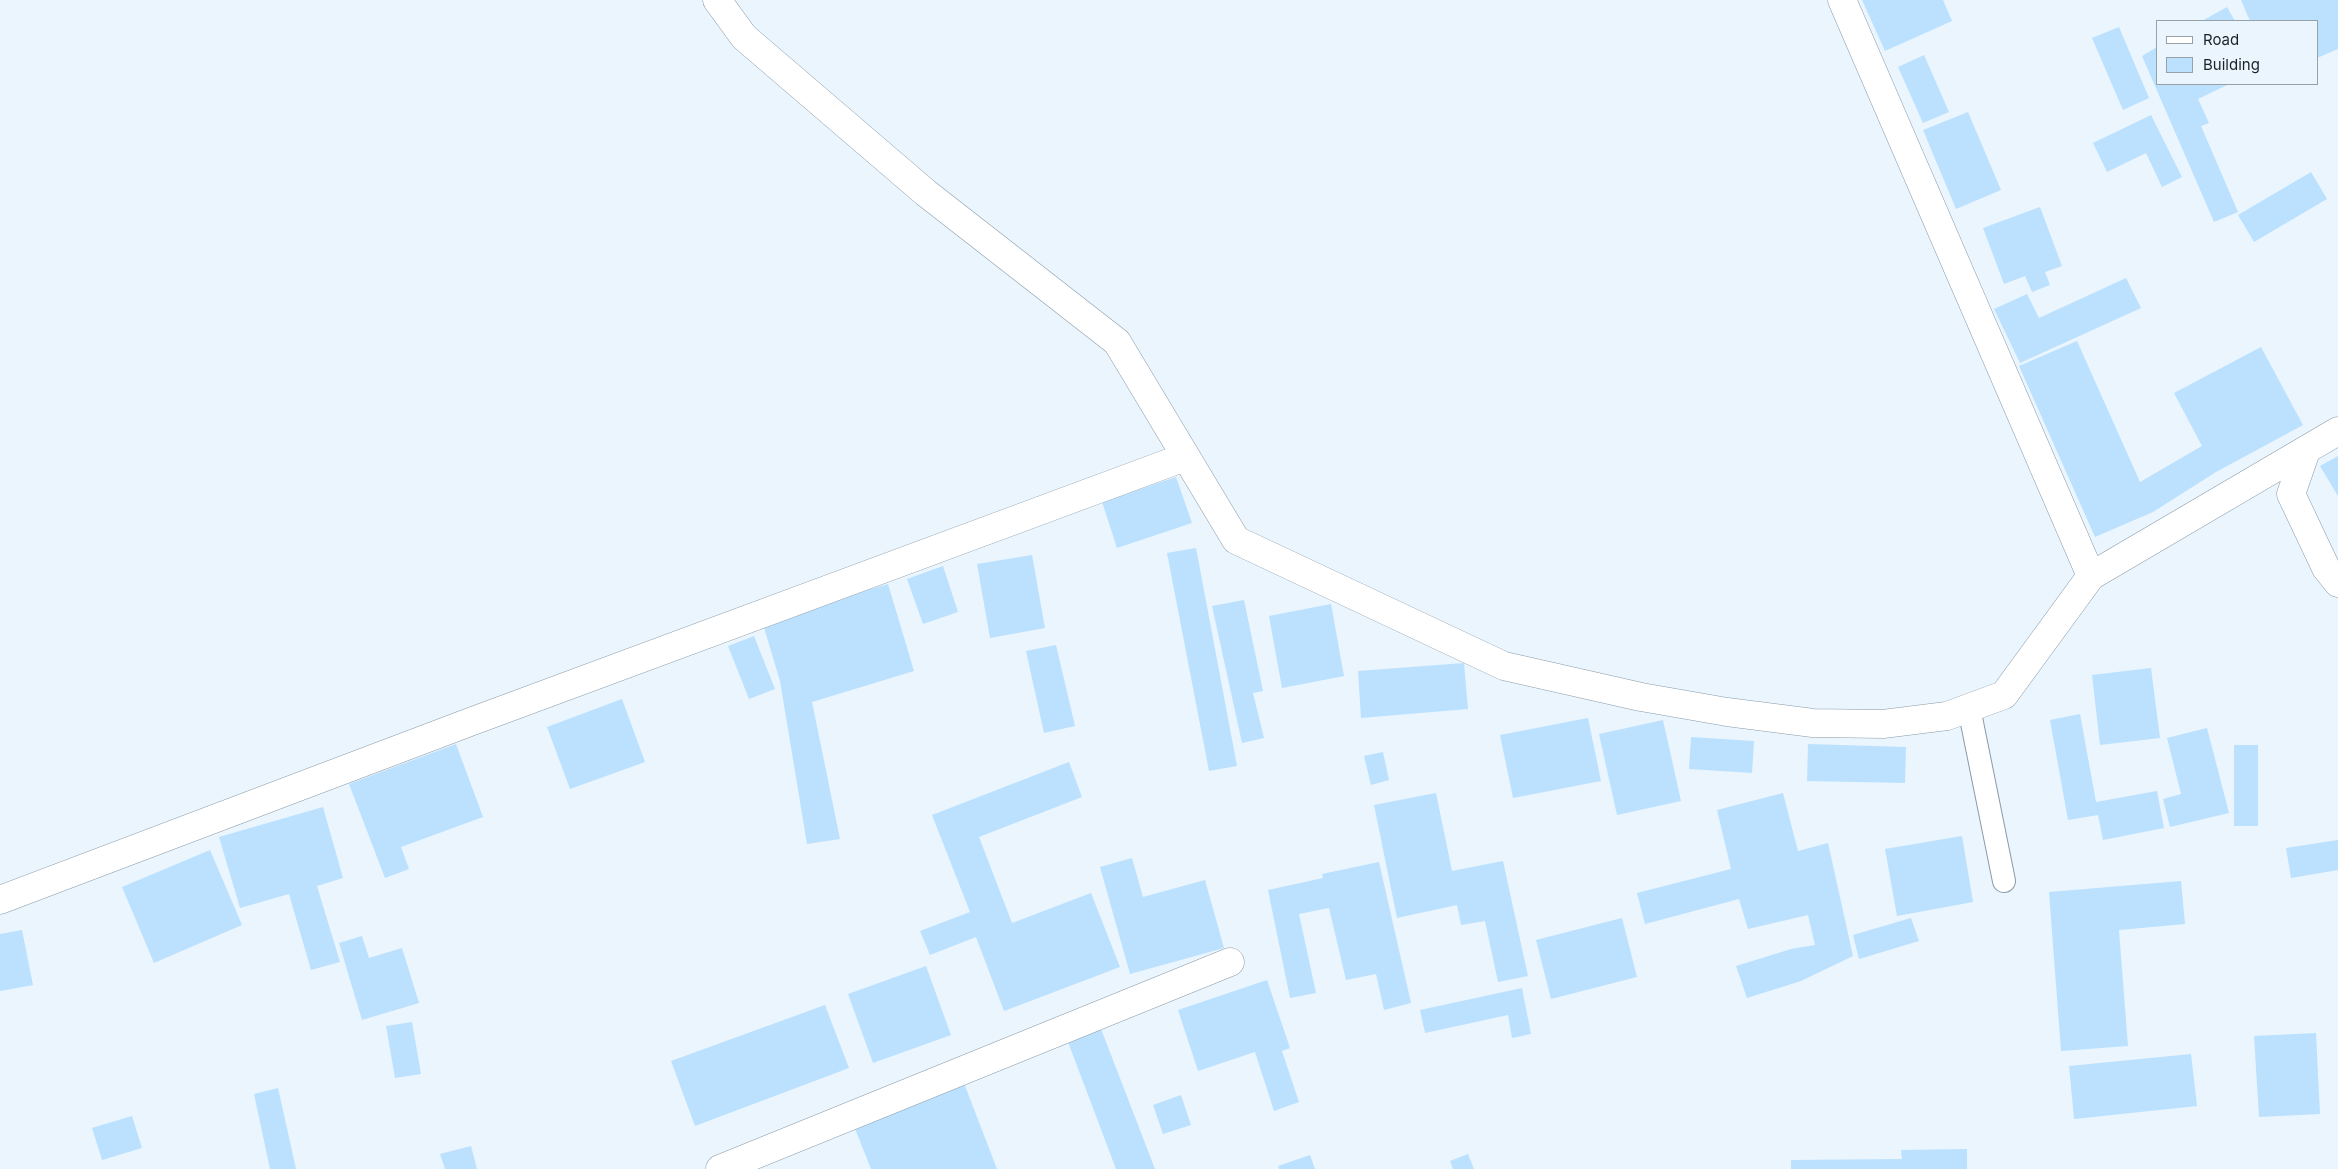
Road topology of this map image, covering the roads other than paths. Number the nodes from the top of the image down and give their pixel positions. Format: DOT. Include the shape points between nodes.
graph roads {
  1 [pos="717,0"];
  2 [pos="1842,0"];
  3 [pos="2338,431"];
  4 [pos="2306,451"];
  5 [pos="1185,457"];
  6 [pos="2092,576"];
  7 [pos="2338,583"];
  8 [pos="1969,708"];
  9 [pos="2004,881"];
  10 [pos="0,900"];
  11 [pos="1230,962"];
  12 [pos="720,1169"];
  1 -- 5 [label="street" via="744,37 926,193 1117,342"];
  2 -- 6 [label="street"];
  3 -- 4 [label="street"];
  4 -- 6 [label="street"];
  4 -- 7 [label="street" via="2291,494 2326,568"];
  5 -- 8 [label="street" via="1236,540 1504,666 1641,697 1813,722 1883,724 1947,716"];
  5 -- 10 [label="street"];
  6 -- 8 [label="street" via="2004,695"];
  8 -- 9 [label="lane"];
  11 -- 12 [label="street"];
}
